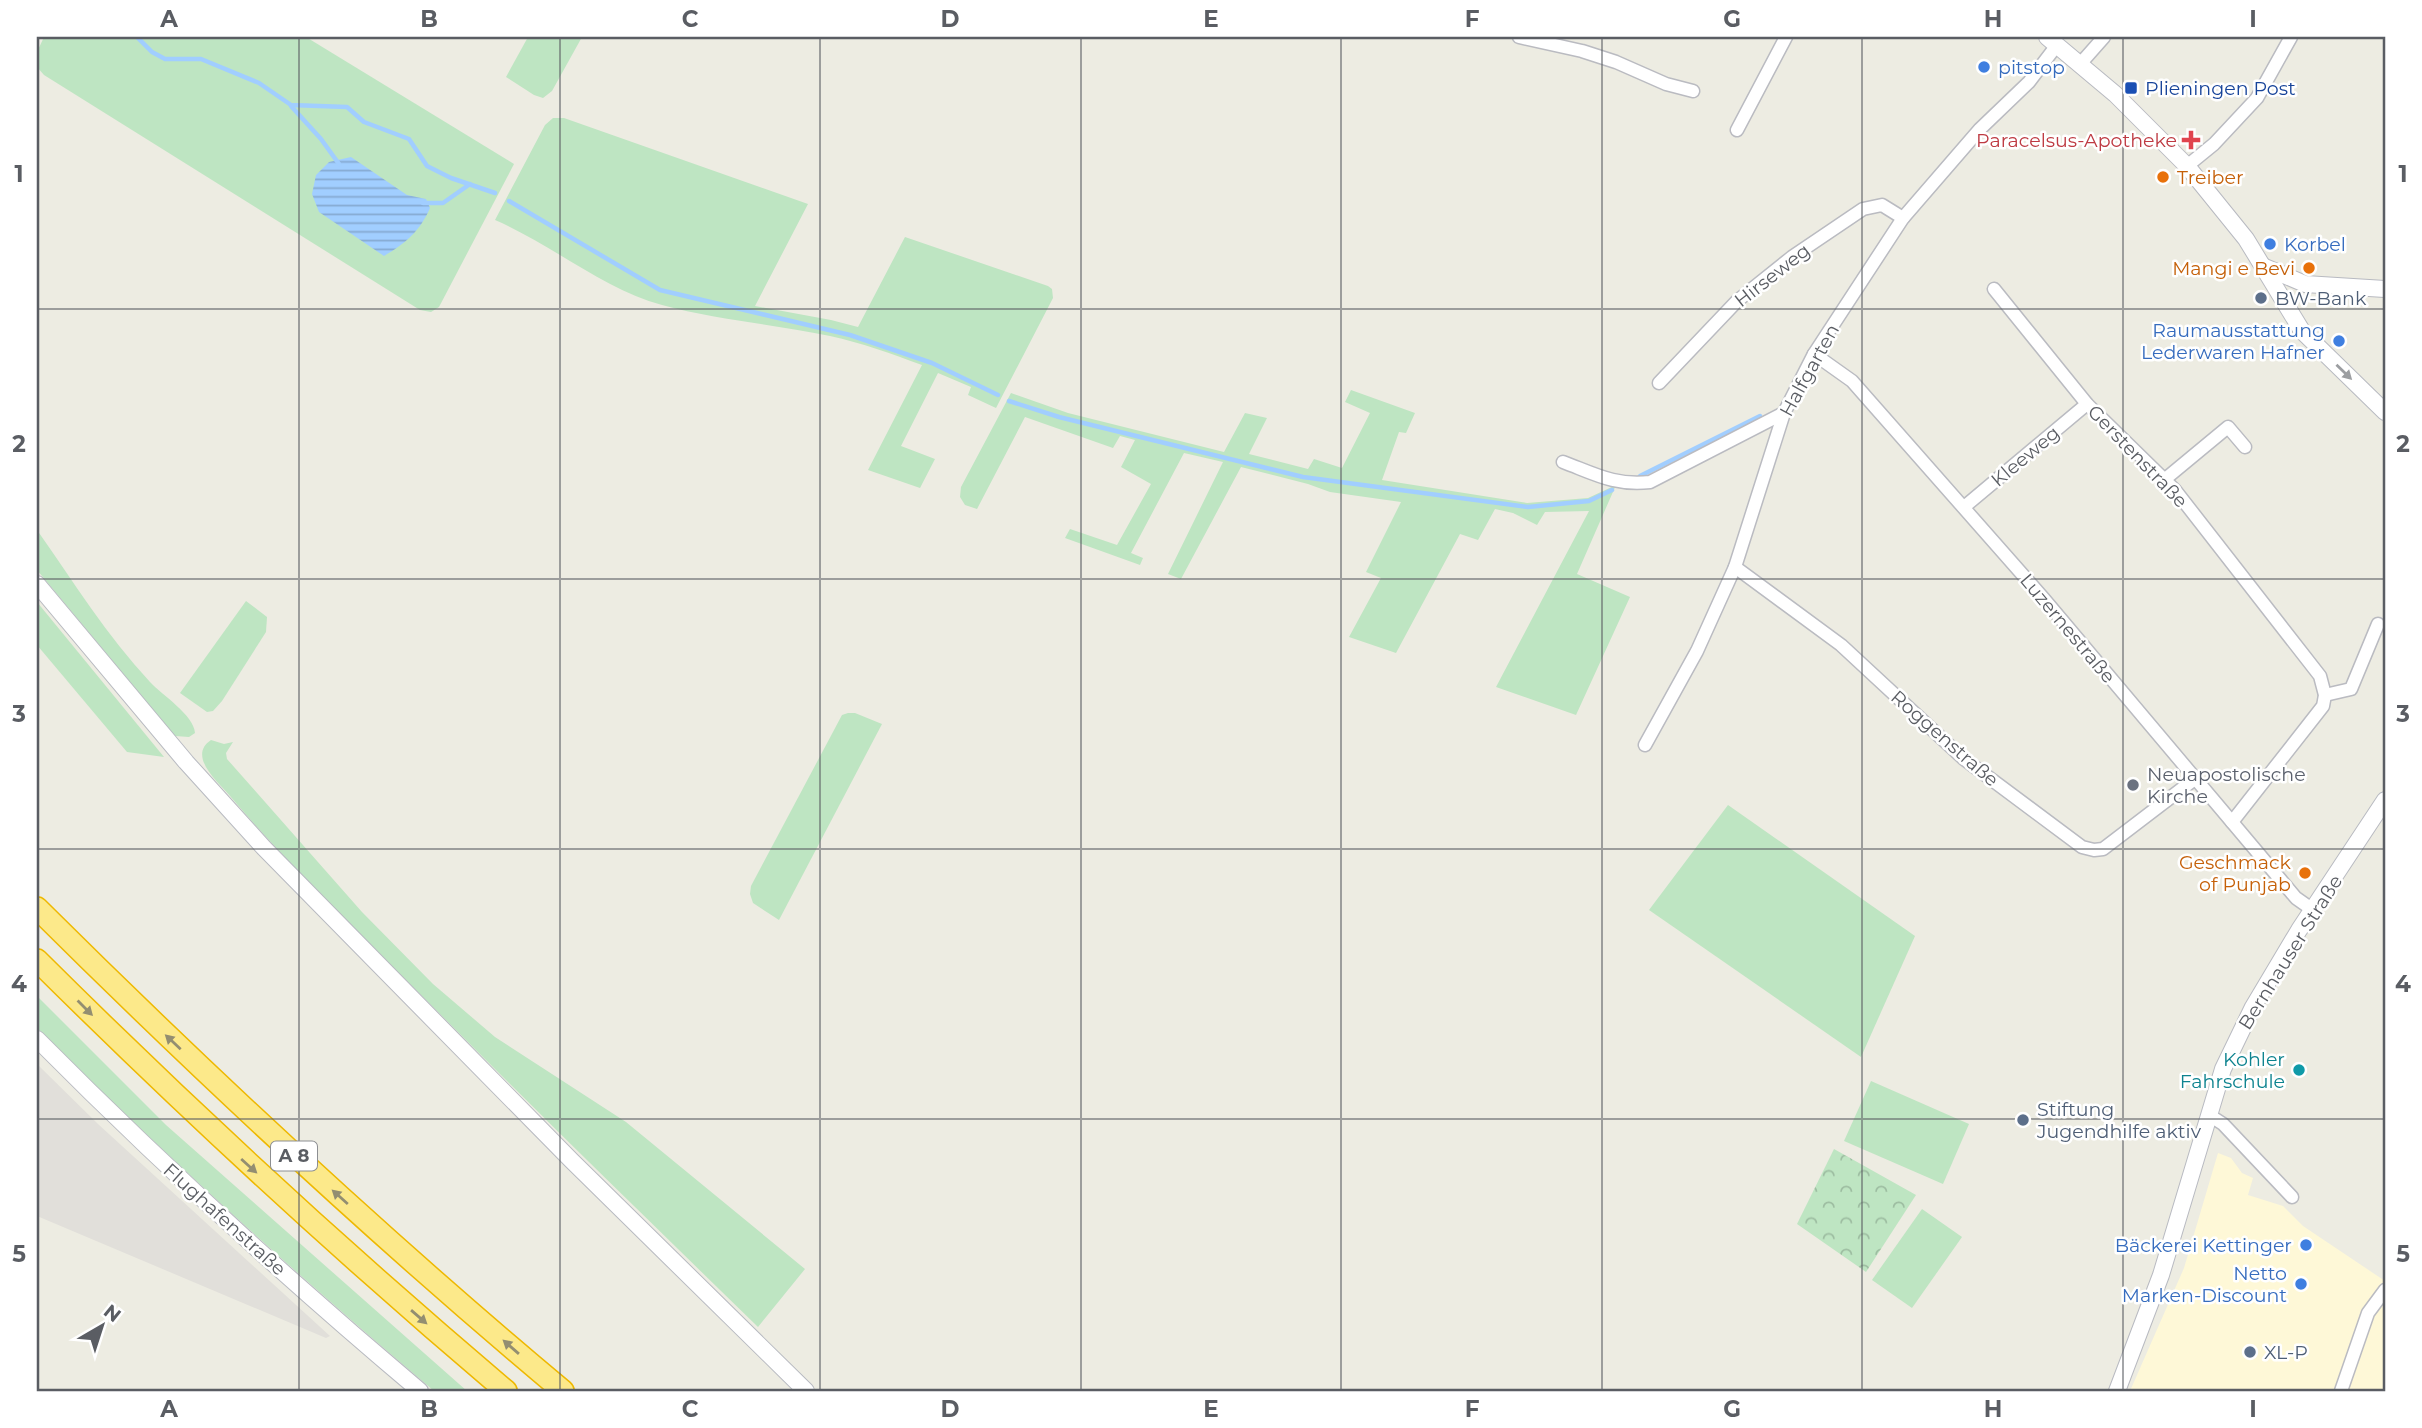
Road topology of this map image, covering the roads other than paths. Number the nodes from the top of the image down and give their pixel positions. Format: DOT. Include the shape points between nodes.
graph roads {
  1 [pos="1519,37"];
  2 [pos="1786,37"];
  3 [pos="2104,37"];
  4 [pos="2291,37"];
  5 [pos="2052,41"];
  6 [pos="2081,63"];
  7 [pos="1693,90"];
  8 [pos="1737,130"];
  9 [pos="2188,166"];
  10 [pos="1903,218"];
  11 [pos="2265,267"];
  12 [pos="2305,284"];
  13 [pos="1994,289"];
  14 [pos="2385,289"];
  15 [pos="2291,314"];
  16 [pos="1814,354"];
  17 [pos="1659,383"];
  18 [pos="2087,404"];
  19 [pos="2385,412"];
  20 [pos="1784,413"];
  21 [pos="2245,447"];
  22 [pos="1563,462"];
  23 [pos="2164,480"];
  24 [pos="1964,508"];
  25 [pos="1735,567"];
  26 [pos="37,584"];
  27 [pos="2378,624"];
  28 [pos="2325,695"];
  29 [pos="1645,745"];
  30 [pos="2196,778"];
  31 [pos="2385,800"];
  32 [pos="2232,822"];
  33 [pos="37,908"];
  34 [pos="2313,910"];
  35 [pos="37,960"];
  36 [pos="37,1039"];
  37 [pos="2209,1115"];
  38 [pos="2292,1197"];
  39 [pos="2385,1290"];
  40 [pos="420,1391"];
  41 [pos="506,1391"];
  42 [pos="563,1391"];
  43 [pos="806,1391"];
  44 [pos="2117,1391"];
  45 [pos="2341,1391"];
  1 -- 7 [label="street" via="1582,51"];
  2 -- 8 [label="street"];
  3 -- 6 [label="street"];
  4 -- 9 [label="street" via="2257,98"];
  5 -- 6 [label="main road"];
  5 -- 10 [label="street, Halfgarten" via="2029,82 1980,129"];
  6 -- 9 [label="main road"];
  9 -- 11 [label="main road"];
  10 -- 16 [label="street, Halfgarten"];
  10 -- 17 [label="street, Hirseweg" via="1882,205 1863,209 1792,257 1737,301"];
  11 -- 12 [label="main road"];
  11 -- 15 [label="main road"];
  12 -- 14 [label="main road"];
  12 -- 15 [label="main road"];
  13 -- 18 [label="street, Gerstenstraße"];
  15 -- 19 [label="main road, one-way" via="2311,341"];
  16 -- 20 [label="street, Halfgarten"];
  16 -- 24 [label="street, Luzernestraße" via="1852,381"];
  18 -- 23 [label="street, Gerstenstraße"];
  18 -- 24 [label="street, Kleeweg"];
  20 -- 22 [label="street" via="1650,482 1618,483"];
  20 -- 25 [label="street, Halfgarten"];
  21 -- 23 [label="street" via="2228,427"];
  23 -- 28 [label="street, Gerstenstraße" via="2320,676"];
  24 -- 30 [label="street, Luzernestraße"];
  25 -- 29 [label="street, Halfgarten" via="1697,651"];
  25 -- 30 [label="street, Roggenstraße" via="1841,645 1964,759 2082,846 2103,849"];
  26 -- 43 [label="main road" via="264,848"];
  27 -- 28 [label="street" via="2351,689"];
  28 -- 32 [label="street" via="2323,706"];
  30 -- 32 [label="street, Luzernestraße"];
  31 -- 34 [label="main road, Bernhauser Straße"];
  32 -- 34 [label="street, Luzernestraße" via="2297,898"];
  42 -- 33 [label="highway, A 8, one-way" via="335,1193"];
  34 -- 37 [label="main road, Bernhauser Straße" via="2240,1031"];
  35 -- 41 [label="highway, A 8, one-way" via="244,1161"];
  36 -- 40 [label="main road, Flughafenstraße" via="225,1219"];
  37 -- 38 [label="street"];
  37 -- 44 [label="main road, Bernhauser Straße" via="2161,1275"];
  39 -- 45 [label="street" via="2368,1313"];
}
